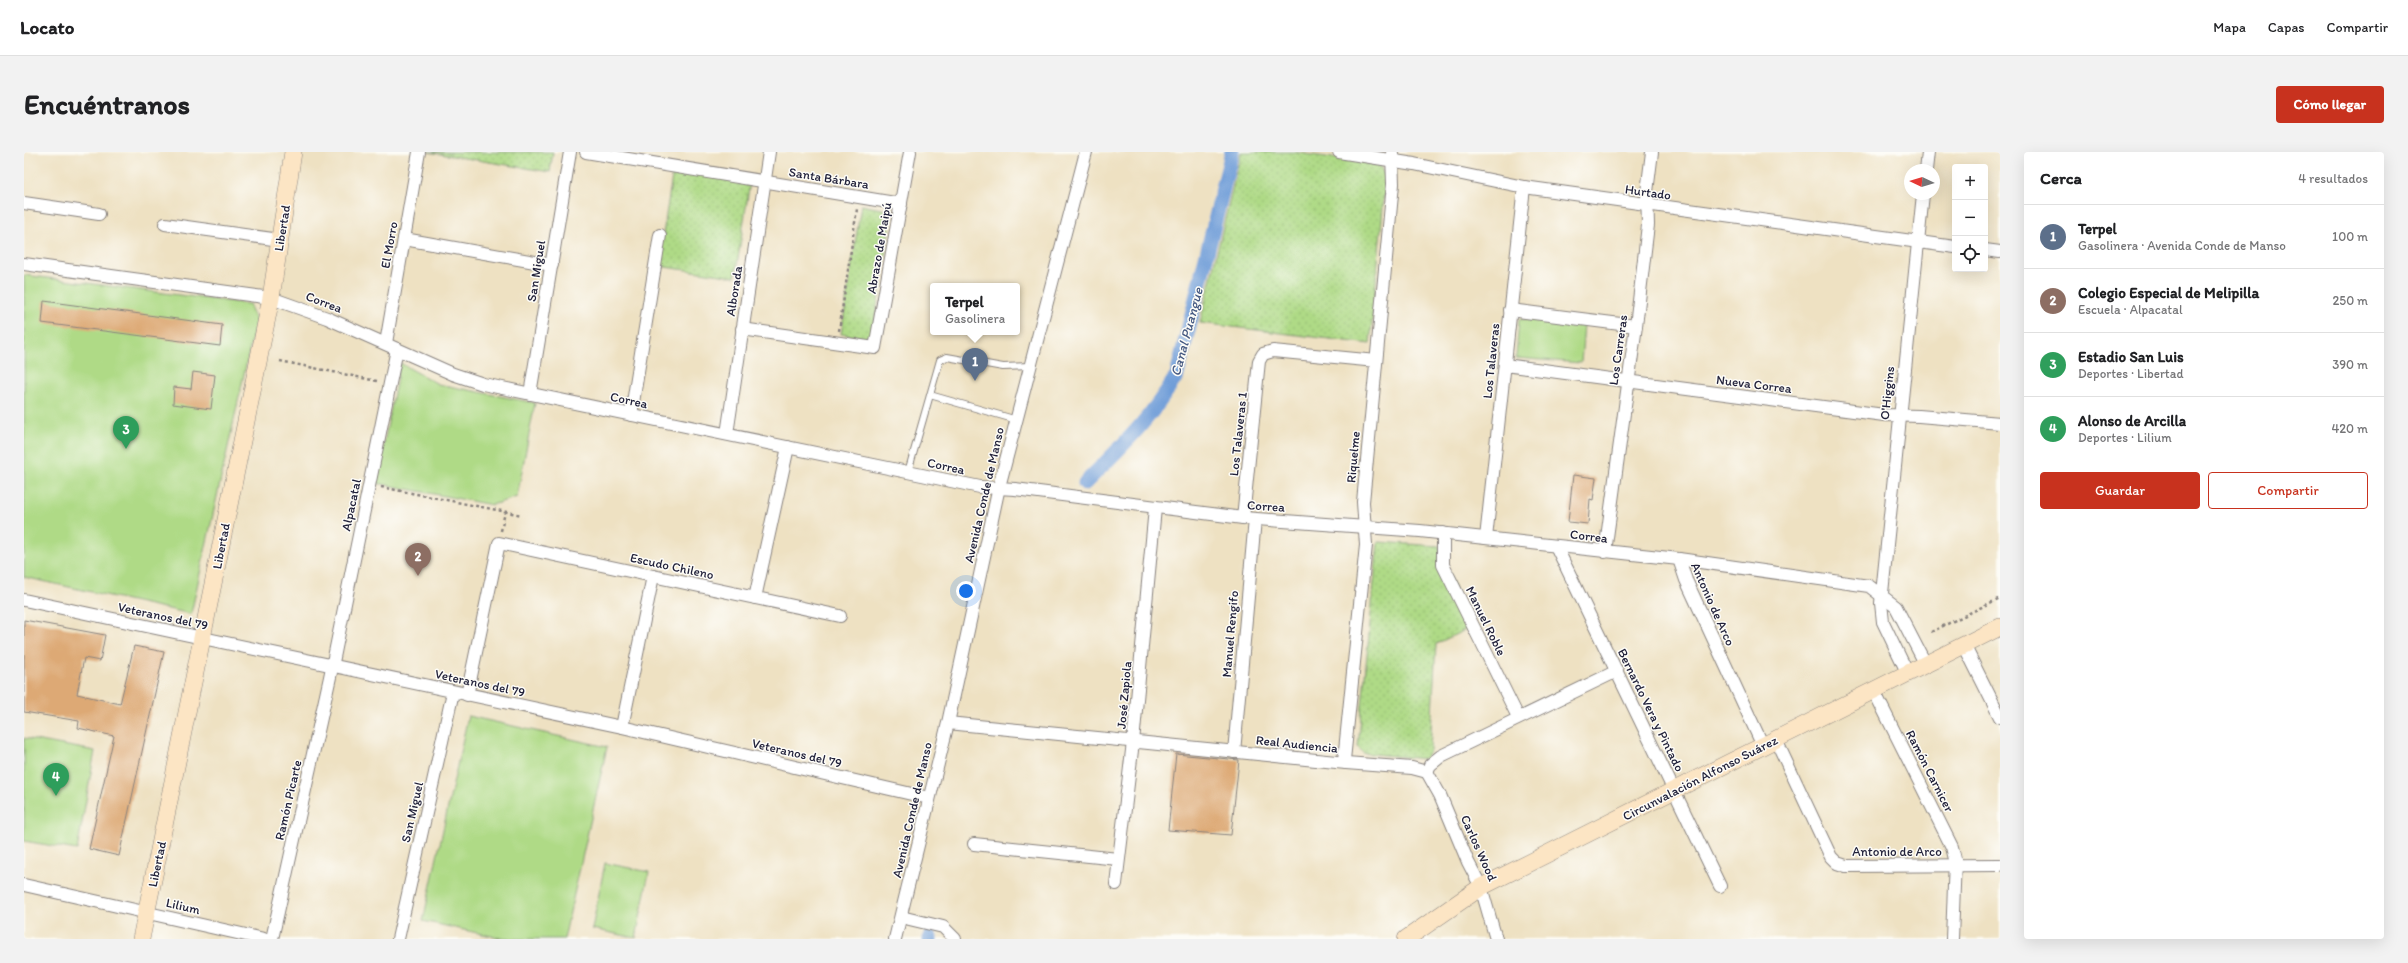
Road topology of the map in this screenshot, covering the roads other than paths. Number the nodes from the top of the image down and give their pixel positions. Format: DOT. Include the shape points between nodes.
graph roads {
  1 [pos="293,152"];
  2 [pos="419,152"];
  3 [pos="570,152"];
  4 [pos="586,152"];
  5 [pos="769,152"];
  6 [pos="910,152"];
  7 [pos="1086,152"];
  8 [pos="1339,152"];
  9 [pos="1652,152"];
  10 [pos="1928,152"];
  11 [pos="1393,156"];
  12 [pos="1927,164"];
  13 [pos="765,181"];
  14 [pos="1524,188"];
  15 [pos="1922,200"];
  16 [pos="24,203"];
  17 [pos="901,204"];
  18 [pos="1648,206"];
  19 [pos="99,214"];
  20 [pos="165,224"];
  21 [pos="660,235"];
  22 [pos="280,240"];
  23 [pos="404,240"];
  24 [pos="1917,242"];
  25 [pos="1952,247"];
  26 [pos="1988,250"];
  27 [pos="2000,252"];
  28 [pos="24,264"];
  29 [pos="552,265"];
  30 [pos="271,298"];
  31 [pos="1510,310"];
  32 [pos="1636,326"];
  33 [pos="742,329"];
  34 [pos="386,343"];
  35 [pos="397,349"];
  36 [pos="1376,361"];
  37 [pos="1505,365"];
  38 [pos="1030,366"];
  39 [pos="1628,381"];
  40 [pos="530,394"];
  41 [pos="930,395"];
  42 [pos="631,415"];
  43 [pos="1899,415"];
  44 [pos="1017,420"];
  45 [pos="2000,423"];
  46 [pos="727,434"];
  47 [pos="788,447"];
  48 [pos="908,472"];
  49 [pos="999,487"];
  50 [pos="1156,508"];
  51 [pos="1249,519"];
  52 [pos="1363,526"];
  53 [pos="1443,533"];
  54 [pos="1486,538"];
  55 [pos="1556,546"];
  56 [pos="1605,552"];
  57 [pos="1679,559"];
  58 [pos="653,576"];
  59 [pos="1882,596"];
  60 [pos="755,598"];
  61 [pos="24,600"];
  62 [pos="840,616"];
  63 [pos="2000,627"];
  64 [pos="203,638"];
  65 [pos="1964,645"];
  66 [pos="1926,665"];
  67 [pos="332,666"];
  68 [pos="1617,671"];
  69 [pos="1908,674"];
  70 [pos="1874,691"];
  71 [pos="453,692"];
  72 [pos="467,695"];
  73 [pos="1518,717"];
  74 [pos="2000,717"];
  75 [pos="948,723"];
  76 [pos="622,727"];
  77 [pos="1133,742"];
  78 [pos="1770,743"];
  79 [pos="1234,752"];
  80 [pos="1346,763"];
  81 [pos="1427,772"];
  82 [pos="1674,791"];
  83 [pos="929,798"];
  84 [pos="974,844"];
  85 [pos="1118,859"];
  86 [pos="1954,865"];
  87 [pos="2000,865"];
  88 [pos="1116,884"];
  89 [pos="24,885"];
  90 [pos="1720,886"];
  91 [pos="1481,887"];
  92 [pos="147,912"];
  93 [pos="901,917"];
  94 [pos="221,934"];
  95 [pos="142,939"];
  96 [pos="264,939"];
  97 [pos="272,939"];
  98 [pos="398,939"];
  99 [pos="895,939"];
  100 [pos="955,939"];
  101 [pos="1406,939"];
  102 [pos="1496,939"];
  103 [pos="1952,939"];
  1 -- 22 [label="main road, Libertad"];
  2 -- 23 [label="street, El Morro"];
  3 -- 29 [label="street, San Miguel"];
  4 -- 13 [label="street, Santa Bárbara"];
  5 -- 13 [label="street, Alborada"];
  6 -- 17 [label="street, Abrazo de Maipú"];
  7 -- 38 [label="street, Avenida Conde de Manso"];
  8 -- 11 [label="street, Hurtado"];
  9 -- 18 [label="street, Los Carreras"];
  10 -- 12 [label="street"];
  11 -- 14 [label="street, Hurtado"];
  11 -- 36 [label="street, Riquelme" via="1394,184"];
  13 -- 17 [label="street, Santa Bárbara"];
  13 -- 33 [label="street, Alborada"];
  14 -- 18 [label="street, Hurtado"];
  14 -- 31 [label="street, Los Talaveras"];
  15 -- 24 [label="street, O'Higgins"];
  16 -- 19 [label="street"];
  17 -- 33 [label="street, Abrazo de Maipú" via="875,348"];
  18 -- 24 [label="street, Hurtado"];
  18 -- 32 [label="street, Los Carreras"];
  20 -- 22 [label="street"];
  21 -- 42 [label="street"];
  22 -- 30 [label="main road, Libertad"];
  23 -- 29 [label="street"];
  23 -- 34 [label="street, El Morro"];
  24 -- 25 [label="street, Hurtado"];
  24 -- 43 [label="street, O'Higgins"];
  26 -- 27 [label="street"];
  28 -- 30 [label="street, Correa"];
  29 -- 40 [label="street, San Miguel"];
  30 -- 34 [label="street, Correa"];
  30 -- 64 [label="main road, Libertad"];
  31 -- 32 [label="street"];
  31 -- 37 [label="street, Los Talaveras"];
  32 -- 39 [label="street, Los Carreras"];
  33 -- 46 [label="street, Alborada"];
  34 -- 35 [label="street, Correa"];
  35 -- 40 [label="street, Correa" via="468,380"];
  35 -- 67 [label="street, Alpacatal"];
  36 -- 51 [label="street, Los Talaveras 1" via="1272,351 1263,354 1259,361"];
  36 -- 52 [label="street, Riquelme"];
  37 -- 39 [label="street, Nueva Correa"];
  37 -- 54 [label="street, Los Talaveras"];
  38 -- 41 [label="lane" via="1003,367 943,358 938,364"];
  38 -- 44 [label="street, Avenida Conde de Manso"];
  39 -- 43 [label="street, Nueva Correa"];
  39 -- 56 [label="street, Los Carreras"];
  40 -- 42 [label="street, Correa"];
  41 -- 44 [label="lane"];
  41 -- 48 [label="lane"];
  42 -- 46 [label="street, Correa"];
  43 -- 45 [label="street, Nueva Correa"];
  43 -- 59 [label="street, O'Higgins"];
  44 -- 49 [label="street, Avenida Conde de Manso"];
  46 -- 47 [label="street, Correa"];
  47 -- 48 [label="street, Correa"];
  47 -- 60 [label="street"];
  48 -- 49 [label="street, Correa" via="980,487"];
  49 -- 50 [label="street, Correa"];
  49 -- 75 [label="street, Avenida Conde de Manso"];
  50 -- 51 [label="street, Correa"];
  50 -- 77 [label="street, José Zapiola"];
  51 -- 52 [label="street, Correa"];
  51 -- 79 [label="street, Manuel Rengifo"];
  52 -- 53 [label="street, Correa"];
  52 -- 80 [label="street, Riquelme" via="1366,545 1344,760"];
  53 -- 54 [label="street, Correa"];
  53 -- 73 [label="street, Manuel Roble" via="1443,565"];
  54 -- 55 [label="street, Correa"];
  55 -- 56 [label="street, Correa"];
  55 -- 68 [label="street, Bernardo Vera y Pintado"];
  56 -- 57 [label="street, Correa"];
  57 -- 59 [label="street, Correa" via="1869,586"];
  57 -- 78 [label="street, Antonio de Arco" via="1686,580"];
  58 -- 60 [label="street, Escudo Chileno"];
  58 -- 72 [label="street, Escudo Chileno" via="499,543"];
  58 -- 76 [label="street"];
  59 -- 66 [label="street, Correa" via="1892,602 1899,612"];
  59 -- 69 [label="street" via="1883,622"];
  60 -- 62 [label="street, Escudo Chileno"];
  61 -- 64 [label="street, Veteranos del 79"];
  63 -- 65 [label="main road, Circunvalación Alfonso Suárez"];
  64 -- 67 [label="street, Veteranos del 79"];
  64 -- 92 [label="main road, Libertad"];
  65 -- 66 [label="main road, Circunvalación Alfonso Suárez"];
  65 -- 74 [label="street"];
  66 -- 69 [label="main road, Circunvalación Alfonso Suárez"];
  67 -- 71 [label="street, Veteranos del 79"];
  67 -- 97 [label="street, Ramón Picarte"];
  68 -- 73 [label="street"];
  68 -- 82 [label="street, Bernardo Vera y Pintado"];
  69 -- 70 [label="main road, Circunvalación Alfonso Suárez"];
  70 -- 78 [label="main road, Circunvalación Alfonso Suárez"];
  70 -- 86 [label="street, Ramón Carnicer" via="1952,847"];
  71 -- 72 [label="street, Veteranos del 79"];
  71 -- 98 [label="street, San Miguel"];
  72 -- 76 [label="street, Veteranos del 79"];
  73 -- 81 [label="street" via="1441,756 1430,765"];
  75 -- 77 [label="street, Real Audiencia"];
  75 -- 83 [label="street, Avenida Conde de Manso"];
  76 -- 83 [label="street, Veteranos del 79"];
  77 -- 79 [label="street, Real Audiencia"];
  77 -- 85 [label="street, José Zapiola"];
  78 -- 82 [label="main road, Circunvalación Alfonso Suárez"];
  78 -- 86 [label="street, Antonio de Arco" via="1837,864"];
  79 -- 80 [label="street, Real Audiencia"];
  80 -- 81 [label="street, Real Audiencia" via="1412,768"];
  81 -- 91 [label="street, Carlos Wood"];
  82 -- 90 [label="street, Bernardo Vera y Pintado"];
  82 -- 91 [label="main road, Circunvalación Alfonso Suárez"];
  83 -- 93 [label="street, Avenida Conde de Manso"];
  84 -- 85 [label="street"];
  85 -- 88 [label="street, José Zapiola"];
  86 -- 87 [label="street, Antonio de Arco"];
  86 -- 103 [label="street, Ramón Carnicer"];
  89 -- 92 [label="street, Lilium"];
  91 -- 101 [label="main road, Circunvalación Alfonso Suárez"];
  91 -- 102 [label="street, Carlos Wood"];
  92 -- 94 [label="street, Lilium"];
  92 -- 95 [label="main road, Libertad"];
  93 -- 99 [label="street, Avenida Conde de Manso"];
  93 -- 100 [label="street" via="943,927"];
  94 -- 96 [label="street, Lilium"];
}
